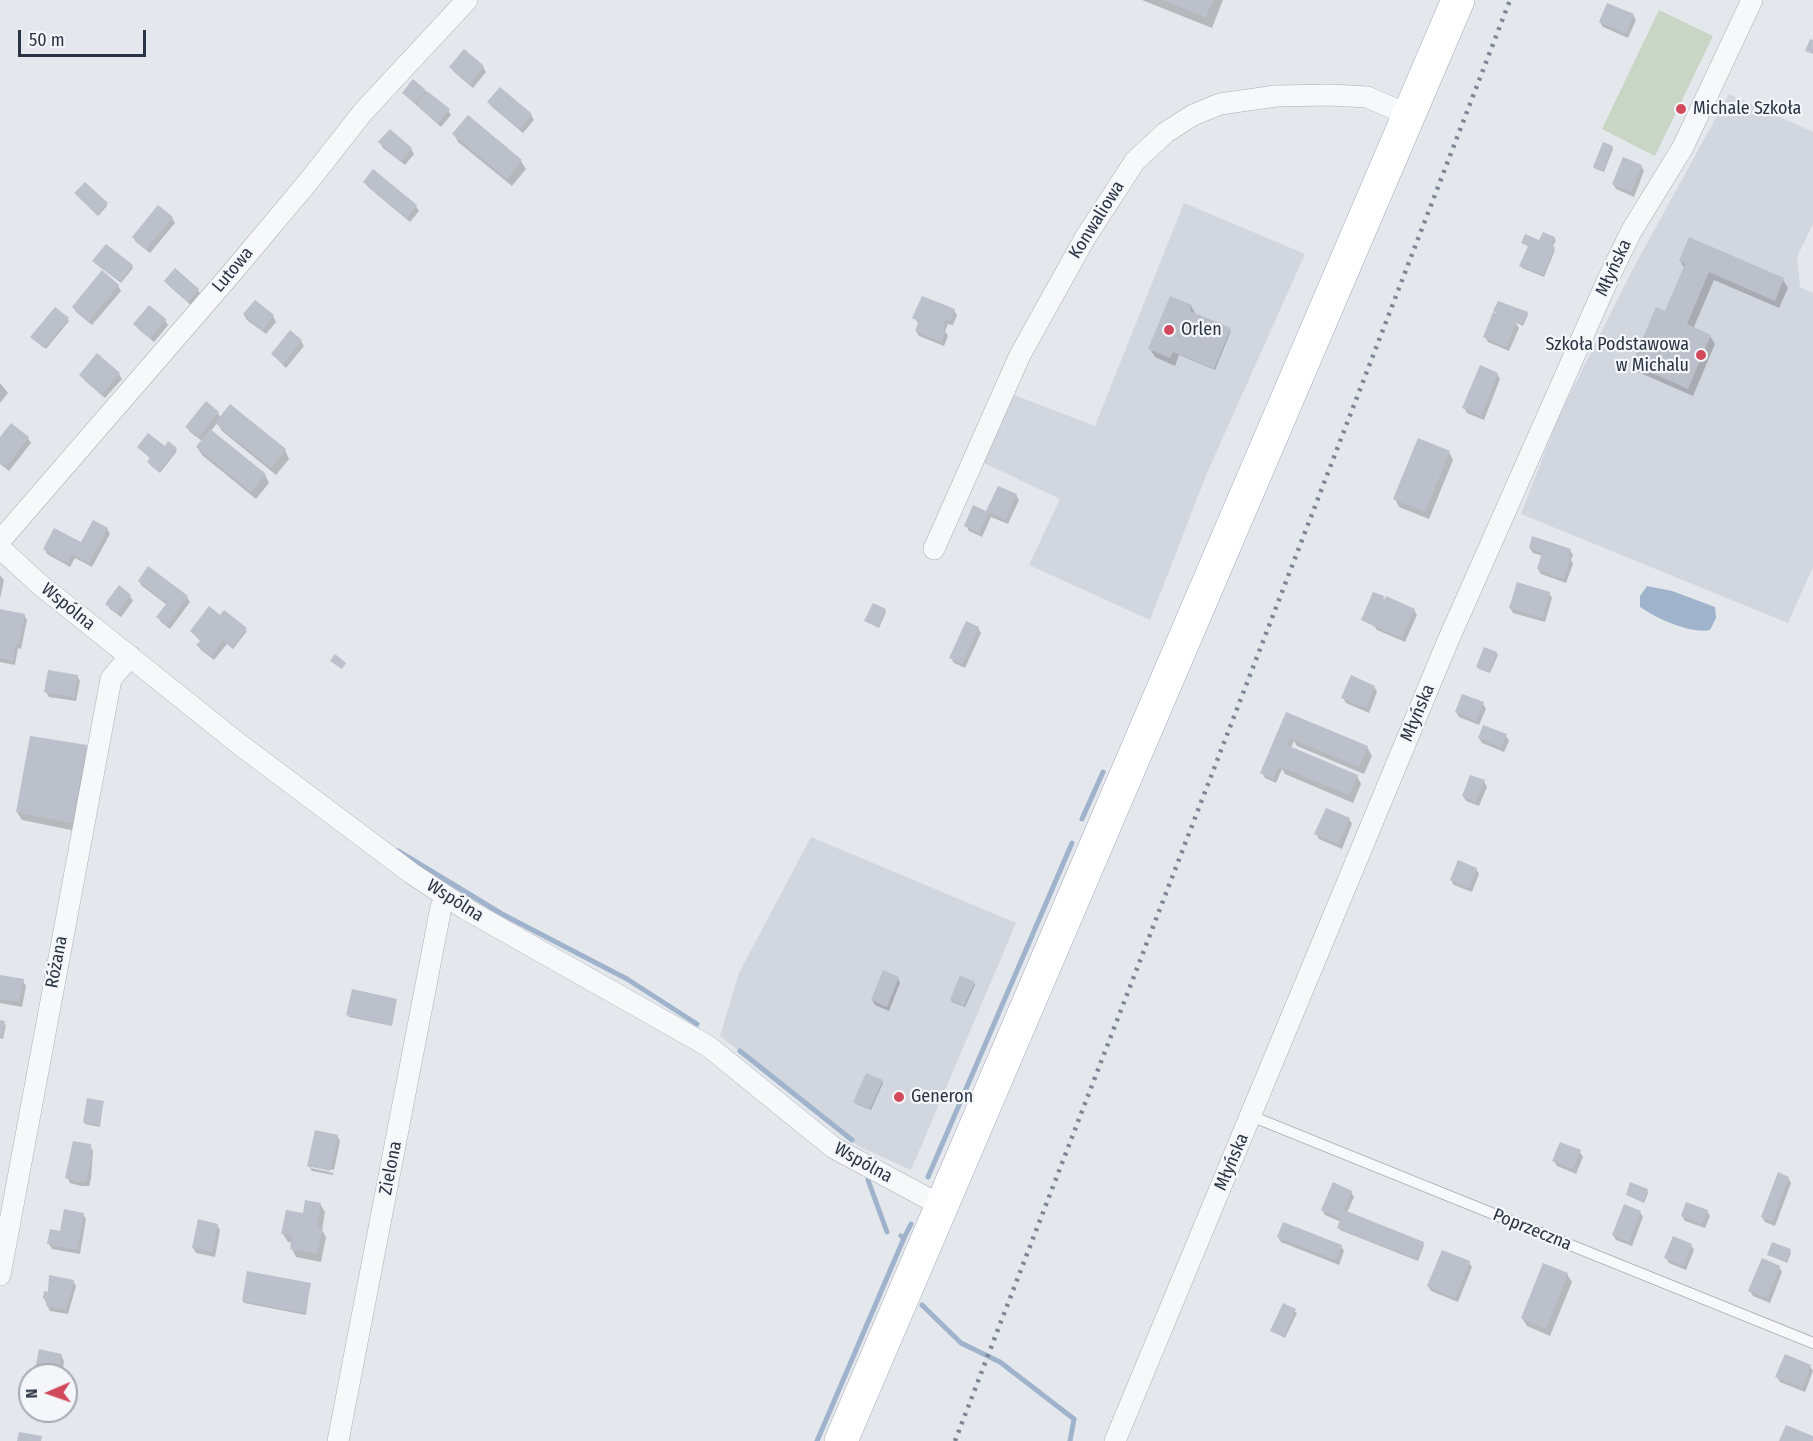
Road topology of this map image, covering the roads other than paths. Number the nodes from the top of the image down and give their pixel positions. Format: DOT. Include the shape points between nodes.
graph roads {
  1 [pos="467,0"];
  2 [pos="1458,0"];
  3 [pos="1752,0"];
  4 [pos="1409,115"];
  5 [pos="0,541"];
  6 [pos="0,548"];
  7 [pos="934,549"];
  8 [pos="130,656"];
  9 [pos="447,897"];
  10 [pos="1251,1116"];
  11 [pos="942,1206"];
  12 [pos="0,1275"];
  13 [pos="1813,1343"];
  14 [pos="338,1441"];
  15 [pos="841,1441"];
  16 [pos="1115,1441"];
  1 -- 5 [label="street, Lutowa" via="363,112 230,275"];
  2 -- 4 [label="main road"];
  3 -- 10 [label="street, Młyńska" via="1683,147 1608,277 1447,643"];
  4 -- 7 [label="street, Konwaliowa" via="1367,97 1276,96 1220,104 1165,133 1135,161 1084,238 1020,355"];
  4 -- 11 [label="main road"];
  6 -- 8 [label="street, Wspólna"];
  8 -- 9 [label="street, Wspólna" via="341,822"];
  8 -- 12 [label="street, Różana" via="111,679"];
  9 -- 11 [label="street, Wspólna" via="708,1046 834,1148"];
  9 -- 14 [label="street, Zielona" via="441,907"];
  10 -- 13 [label="lane, Poprzeczna"];
  10 -- 16 [label="street, Młyńska"];
  11 -- 15 [label="main road"];
}
